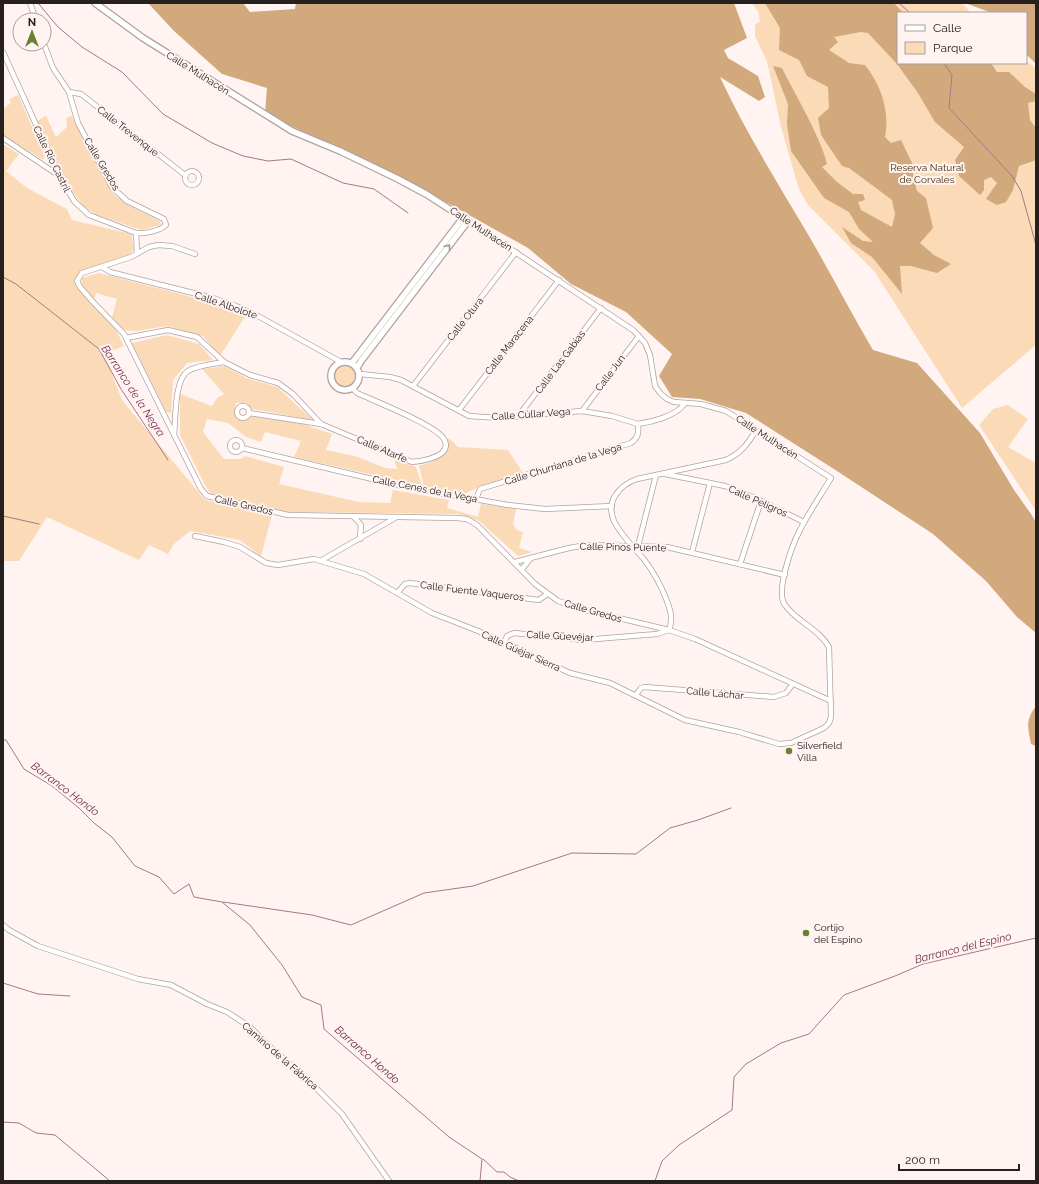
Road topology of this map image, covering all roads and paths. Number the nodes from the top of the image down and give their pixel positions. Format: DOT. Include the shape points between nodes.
graph roads {
  1 [pos="95,3"];
  2 [pos="3,52"];
  3 [pos="47,52"];
  4 [pos="69,92"];
  5 [pos="3,138"];
  6 [pos="52,160"];
  7 [pos="45,166"];
  8 [pos="59,175"];
  9 [pos="185,175"];
  10 [pos="465,220"];
  11 [pos="136,233"];
  12 [pos="516,252"];
  13 [pos="137,253"];
  14 [pos="195,254"];
  15 [pos="102,267"];
  16 [pos="559,280"];
  17 [pos="601,308"];
  18 [pos="388,321"];
  19 [pos="639,336"];
  20 [pos="126,338"];
  21 [pos="224,362"];
  22 [pos="341,362"];
  23 [pos="352,363"];
  24 [pos="358,371"];
  25 [pos="413,386"];
  26 [pos="352,388"];
  27 [pos="685,403"];
  28 [pos="459,410"];
  29 [pos="582,411"];
  30 [pos="249,413"];
  31 [pos="519,415"];
  32 [pos="176,418"];
  33 [pos="165,419"];
  34 [pos="321,424"];
  35 [pos="638,424"];
  36 [pos="756,430"];
  37 [pos="174,434"];
  38 [pos="242,448"];
  39 [pos="663,473"];
  40 [pos="656,474"];
  41 [pos="831,478"];
  42 [pos="710,482"];
  43 [pos="476,499"];
  44 [pos="761,501"];
  45 [pos="612,506"];
  46 [pos="354,517"];
  47 [pos="397,518"];
  48 [pos="804,522"];
  49 [pos="195,536"];
  50 [pos="360,539"];
  51 [pos="635,546"];
  52 [pos="692,552"];
  53 [pos="531,558"];
  54 [pos="322,560"];
  55 [pos="515,562"];
  56 [pos="740,564"];
  57 [pos="522,569"];
  58 [pos="785,575"];
  59 [pos="398,592"];
  60 [pos="547,594"];
  61 [pos="669,630"];
  62 [pos="504,642"];
  63 [pos="792,685"];
  64 [pos="636,695"];
  65 [pos="831,701"];
  66 [pos="3,925"];
  67 [pos="389,1181"];
  1 -- 10 [label="street, Calle Mulhacén" via="143,38 292,131 405,183"];
  2 -- 6 [label="street, Calle Río Castril"];
  3 -- 4 [label="street, Calle Gredos" via="53,68"];
  4 -- 9 [label="street, Calle Trevenque" via="81,94"];
  4 -- 11 [label="street, Calle Gredos" via="78,123 112,186 127,201 166,222 163,228 142,234"];
  5 -- 7 [label="street"];
  6 -- 7 [label="street" via="52,163"];
  6 -- 8 [label="street, Calle Río Castril"];
  7 -- 8 [label="street"];
  8 -- 11 [label="street, Calle Río Castril" via="81,209 99,220"];
  10 -- 12 [label="street, Calle Mulhacén"];
  10 -- 18 [label="street"];
  11 -- 13 [label="street"];
  12 -- 16 [label="street, Calle Mulhacén"];
  12 -- 25 [label="street, Calle Otura"];
  13 -- 14 [label="street, Calle Gredos" via="164,244"];
  13 -- 15 [label="street, Calle Gredos"];
  15 -- 20 [label="street, Calle Gredos" via="82,274 78,281 84,292"];
  15 -- 22 [label="street, Calle Albolote" via="110,272 236,306"];
  16 -- 17 [label="street, Calle Mulhacén"];
  16 -- 28 [label="street, Calle Maracena"];
  17 -- 19 [label="street, Calle Mulhacén"];
  17 -- 31 [label="street, Calle Las Gabias"];
  18 -- 23 [label="street"];
  18 -- 24 [label="street" via="361,361"];
  19 -- 27 [label="street, Calle Mulhacén" via="650,355 655,386 661,394 674,402"];
  19 -- 29 [label="street, Calle Jun"];
  20 -- 21 [label="street" via="168,330 203,341"];
  20 -- 33 [label="street, Calle Gredos"];
  21 -- 32 [label="street" via="195,367 184,374 178,386"];
  21 -- 34 [label="street" via="250,375 278,383 293,394"];
  22 -- 23 [label="street"];
  22 -- 26 [label="street" via="332,372 332,381 343,390"];
  23 -- 24 [label="street"];
  24 -- 25 [label="street, Calle Cúllar Vega" via="390,377"];
  24 -- 26 [label="street" via="358,382"];
  25 -- 28 [label="street, Calle Cúllar Vega"];
  26 -- 34 [label="street, Calle Atarfe" via="357,393 431,428 444,439 445,450 433,457 412,462"];
  27 -- 35 [label="street" via="681,409 650,422"];
  27 -- 36 [label="street, Calle Mulhacén" via="701,404 726,411"];
  28 -- 31 [label="street, Calle Cúllar Vega" via="470,416 499,418"];
  29 -- 31 [label="street, Calle Cúllar Vega"];
  29 -- 35 [label="street, Calle Cúllar Vega"];
  30 -- 34 [label="street, Calle Atarfe"];
  32 -- 33 [label="street"];
  32 -- 37 [label="street"];
  33 -- 37 [label="street, Calle Gredos"];
  35 -- 43 [label="street, Calle Churriana de la Vega" via="639,433 631,443 480,489"];
  36 -- 39 [label="street, Calle Peligros" via="747,446 736,456"];
  36 -- 41 [label="street, Calle Mulhacén"];
  37 -- 46 [label="street, Calle Gredos" via="201,489 212,499 288,515"];
  38 -- 43 [label="street, Calle Cenes de la Vega" via="406,487"];
  39 -- 40 [label="street, Calle Peligros"];
  39 -- 42 [label="street, Calle Peligros"];
  40 -- 45 [label="street, Calle Peligros" via="628,482 620,488"];
  40 -- 51 [label="street"];
  41 -- 48 [label="street, Calle Güéjar Sierra"];
  42 -- 44 [label="street, Calle Peligros"];
  42 -- 52 [label="street"];
  43 -- 45 [label="street, Calle Cenes de la Vega" via="545,509"];
  44 -- 48 [label="street, Calle Peligros"];
  44 -- 56 [label="street"];
  45 -- 51 [label="street" via="614,521"];
  46 -- 47 [label="street, Calle Gredos"];
  46 -- 50 [label="street" via="360,525"];
  47 -- 50 [label="street"];
  47 -- 55 [label="street, Calle Gredos" via="467,519 477,525"];
  48 -- 58 [label="street, Calle Güéjar Sierra"];
  49 -- 54 [label="street, Calle Güéjar Sierra" via="224,542 272,564"];
  50 -- 54 [label="street"];
  51 -- 52 [label="street, Calle Pinos Puente" via="667,547"];
  51 -- 53 [label="street, Calle Pinos Puente" via="586,545"];
  51 -- 61 [label="street" via="658,578 672,615"];
  52 -- 56 [label="street, Calle Pinos Puente"];
  53 -- 55 [label="street, Calle Pinos Puente"];
  53 -- 57 [label="street"];
  54 -- 59 [label="street, Calle Güéjar Sierra" via="364,574"];
  55 -- 57 [label="street, Calle Gredos"];
  56 -- 58 [label="street, Calle Pinos Puente"];
  57 -- 60 [label="street, Calle Gredos"];
  58 -- 65 [label="street, Calle Güéjar Sierra" via="781,589 786,606 824,638 829,647"];
  59 -- 60 [label="street, Calle Fuente Vaqueros" via="405,584 410,583 540,600"];
  59 -- 62 [label="street, Calle Güéjar Sierra" via="432,613"];
  60 -- 61 [label="street, Calle Gredos" via="570,606"];
  61 -- 62 [label="street, Calle Güevéjar" via="657,634 584,640 514,633 507,636"];
  61 -- 63 [label="street, Calle Gredos" via="695,639"];
  62 -- 64 [label="street, Calle Güéjar Sierra" via="570,673 610,683"];
  63 -- 64 [label="street, Calle Láchar" via="786,693 774,697 644,687 640,688"];
  63 -- 65 [label="street, Calle Gredos"];
  64 -- 65 [label="street, Calle Güéjar Sierra" via="685,720 779,744 791,743 824,728 831,717"];
  66 -- 67 [label="street, Camino de la Fábrica" via="38,946 138,979 171,985 227,1012 250,1027 308,1079 342,1114"];
}
